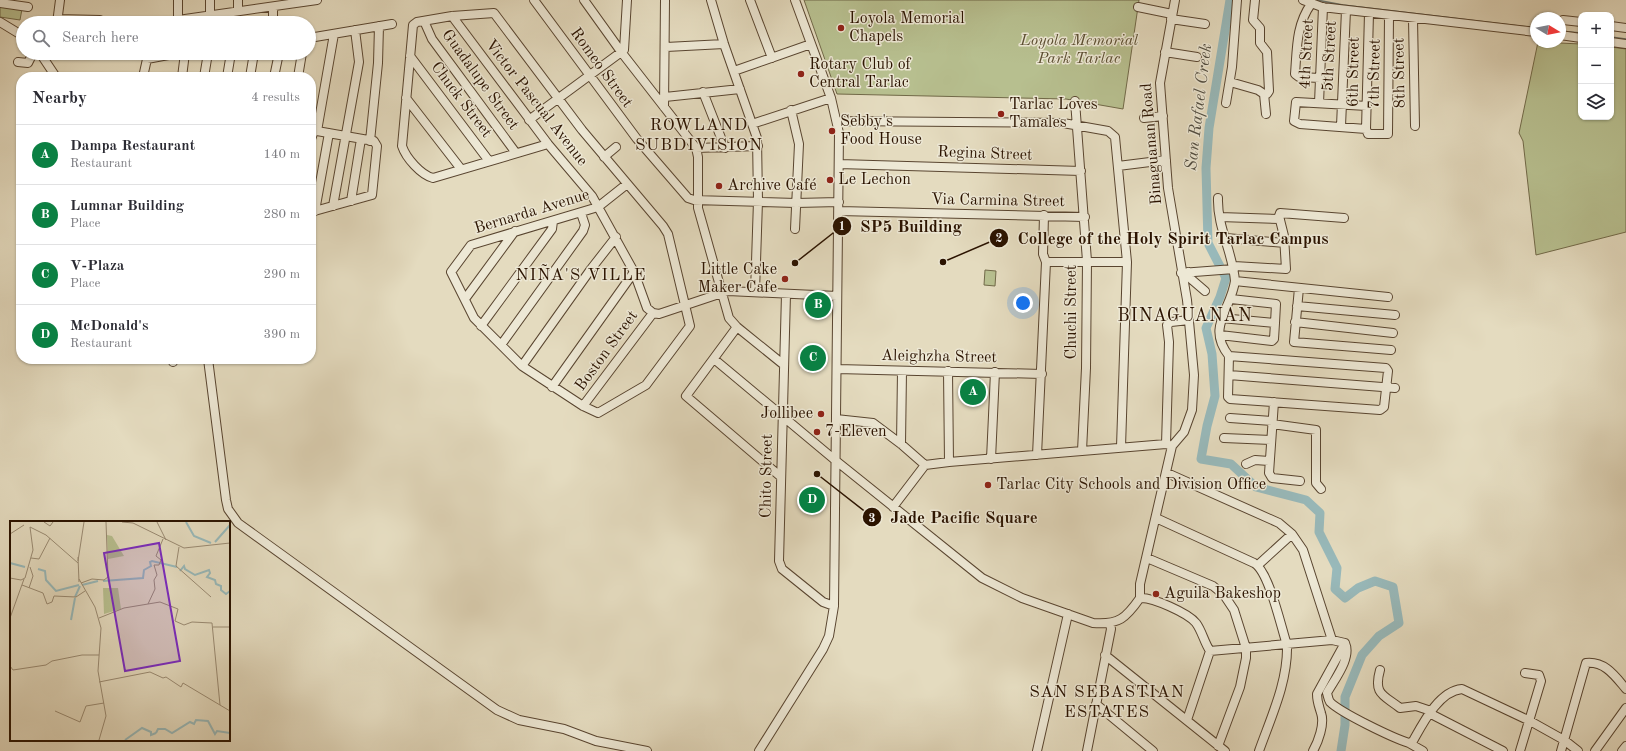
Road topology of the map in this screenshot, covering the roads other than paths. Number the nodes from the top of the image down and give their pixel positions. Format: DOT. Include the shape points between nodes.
graph roads {
  1 [pos="60,0"];
  2 [pos="178,0"];
  3 [pos="210,0"];
  4 [pos="238,0"];
  5 [pos="317,0"];
  6 [pos="534,0"];
  7 [pos="584,0"];
  8 [pos="626,0"];
  9 [pos="665,0"];
  10 [pos="711,0"];
  11 [pos="750,0"];
  12 [pos="795,0"];
  13 [pos="1175,0"];
  14 [pos="1237,0"];
  15 [pos="1255,0"];
  16 [pos="1303,0"];
  17 [pos="294,2"];
  18 [pos="0,3"];
  19 [pos="1311,4"];
  20 [pos="268,5"];
  21 [pos="28,7"];
  22 [pos="1138,7"];
  23 [pos="1323,7"];
  24 [pos="1346,10"];
  25 [pos="238,11"];
  26 [pos="1369,13"];
  27 [pos="210,15"];
  28 [pos="58,16"];
  29 [pos="178,16"];
  30 [pos="205,16"];
  31 [pos="271,16"];
  32 [pos="452,16"];
  33 [pos="1389,16"];
  34 [pos="1172,17"];
  35 [pos="1413,19"];
  36 [pos="1566,20"];
  37 [pos="424,21"];
  38 [pos="0,22"];
  39 [pos="1578,22"];
  40 [pos="392,24"];
  41 [pos="1205,24"];
  42 [pos="379,26"];
  43 [pos="1614,26"];
  44 [pos="1626,28"];
  45 [pos="355,30"];
  46 [pos="1530,31"];
  47 [pos="16,32"];
  48 [pos="334,34"];
  49 [pos="1566,36"];
  50 [pos="316,37"];
  51 [pos="1578,38"];
  52 [pos="1614,42"];
  53 [pos="724,44"];
  54 [pos="811,44"];
  55 [pos="1626,44"];
  56 [pos="666,47"];
  57 [pos="622,52"];
  58 [pos="1165,52"];
  59 [pos="410,56"];
  60 [pos="1197,57"];
  61 [pos="772,58"];
  62 [pos="30,60"];
  63 [pos="45,60"];
  64 [pos="147,60"];
  65 [pos="184,60"];
  66 [pos="207,60"];
  67 [pos="230,60"];
  68 [pos="253,60"];
  69 [pos="278,60"];
  70 [pos="301,60"];
  71 [pos="18,62"];
  72 [pos="734,71"];
  73 [pos="53,72"];
  74 [pos="144,72"];
  75 [pos="183,72"];
  76 [pos="205,72"];
  77 [pos="228,72"];
  78 [pos="251,72"];
  79 [pos="275,72"];
  80 [pos="299,72"];
  81 [pos="590,75"];
  82 [pos="1320,78"];
  83 [pos="1230,82"];
  84 [pos="740,89"];
  85 [pos="703,92"];
  86 [pos="1264,94"];
  87 [pos="665,97"];
  88 [pos="406,98"];
  89 [pos="558,98"];
  90 [pos="831,98"];
  91 [pos="1075,101"];
  92 [pos="1226,103"];
  93 [pos="1319,103"];
  94 [pos="1342,104"];
  95 [pos="1367,106"];
  96 [pos="664,107"];
  97 [pos="791,110"];
  98 [pos="1266,114"];
  99 [pos="1163,116"];
  100 [pos="1144,118"];
  101 [pos="529,120"];
  102 [pos="838,121"];
  103 [pos="752,124"];
  104 [pos="1077,126"];
  105 [pos="1341,126"];
  106 [pos="1415,126"];
  107 [pos="1366,130"];
  108 [pos="317,131"];
  109 [pos="329,133"];
  110 [pos="345,136"];
  111 [pos="361,139"];
  112 [pos="370,141"];
  113 [pos="548,144"];
  114 [pos="758,146"];
  115 [pos="616,147"];
  116 [pos="696,148"];
  117 [pos="725,148"];
  118 [pos="516,153"];
  119 [pos="604,157"];
  120 [pos="1166,160"];
  121 [pos="489,161"];
  122 [pos="839,164"];
  123 [pos="1118,166"];
  124 [pos="461,169"];
  125 [pos="1081,171"];
  126 [pos="627,184"];
  127 [pos="316,196"];
  128 [pos="1218,198"];
  129 [pos="697,200"];
  130 [pos="351,201"];
  131 [pos="758,201"];
  132 [pos="839,202"];
  133 [pos="796,203"];
  134 [pos="333,206"];
  135 [pos="598,207"];
  136 [pos="316,210"];
  137 [pos="839,211"];
  138 [pos="581,213"];
  139 [pos="1044,215"];
  140 [pos="1085,217"];
  141 [pos="1220,217"];
  142 [pos="1344,218"];
  143 [pos="1279,219"];
  144 [pos="553,221"];
  145 [pos="795,229"];
  146 [pos="515,231"];
  147 [pos="616,237"];
  148 [pos="1226,238"];
  149 [pos="1285,243"];
  150 [pos="1087,261"];
  151 [pos="1046,262"];
  152 [pos="1127,262"];
  153 [pos="1232,268"];
  154 [pos="634,272"];
  155 [pos="1185,272"];
  156 [pos="1235,281"];
  157 [pos="1299,288"];
  158 [pos="1205,291"];
  159 [pos="722,292"];
  160 [pos="755,292"];
  161 [pos="786,294"];
  162 [pos="837,296"];
  163 [pos="1388,297"];
  164 [pos="464,299"];
  165 [pos="1232,299"];
  166 [pos="685,305"];
  167 [pos="1297,306"];
  168 [pos="653,313"];
  169 [pos="1395,315"];
  170 [pos="1221,318"];
  171 [pos="1189,320"];
  172 [pos="1295,322"];
  173 [pos="1275,323"];
  174 [pos="481,326"];
  175 [pos="737,328"];
  176 [pos="1392,333"];
  177 [pos="1220,335"];
  178 [pos="500,344"];
  179 [pos="1391,350"];
  180 [pos="1229,356"];
  181 [pos="714,358"];
  182 [pos="209,364"];
  183 [pos="784,365"];
  184 [pos="522,366"];
  185 [pos="837,369"];
  186 [pos="902,371"];
  187 [pos="948,371"];
  188 [pos="995,372"];
  189 [pos="1042,374"];
  190 [pos="1229,375"];
  191 [pos="552,387"];
  192 [pos="1391,388"];
  193 [pos="1274,402"];
  194 [pos="584,406"];
  195 [pos="782,416"];
  196 [pos="1230,418"];
  197 [pos="836,419"];
  198 [pos="1272,422"];
  199 [pos="1224,438"];
  200 [pos="1271,440"];
  201 [pos="901,444"];
  202 [pos="1169,445"];
  203 [pos="1121,447"];
  204 [pos="1082,452"];
  205 [pos="1037,455"];
  206 [pos="992,459"];
  207 [pos="835,460"];
  208 [pos="1269,461"];
  209 [pos="949,462"];
  210 [pos="1246,464"];
  211 [pos="925,465"];
  212 [pos="1167,472"];
  213 [pos="781,477"];
  214 [pos="1300,481"];
  215 [pos="1321,489"];
  216 [pos="893,506"];
  217 [pos="1156,518"];
  218 [pos="1292,534"];
  219 [pos="1147,558"];
  220 [pos="1258,565"];
  221 [pos="1140,598"];
  222 [pos="834,606"];
  223 [pos="1068,614"];
  224 [pos="1110,623"];
  225 [pos="1332,640"];
  226 [pos="1345,642"];
  227 [pos="1287,645"];
  228 [pos="1246,648"];
  229 [pos="1210,651"];
  230 [pos="1105,655"];
  231 [pos="1380,670"];
  232 [pos="1525,673"];
  233 [pos="1626,689"];
  234 [pos="1096,704"];
  235 [pos="1626,708"];
  236 [pos="1430,712"];
  237 [pos="1187,720"];
  238 [pos="1530,721"];
  239 [pos="1564,740"];
  240 [pos="1408,743"];
  241 [pos="1218,746"];
  242 [pos="1626,746"];
  243 [pos="647,751"];
  244 [pos="759,751"];
  245 [pos="1037,751"];
  246 [pos="1087,751"];
  247 [pos="1153,751"];
  248 [pos="1225,751"];
  249 [pos="1258,751"];
  250 [pos="1313,751"];
  251 [pos="1423,751"];
  252 [pos="1503,751"];
  253 [pos="1520,751"];
  254 [pos="1561,751"];
  255 [pos="1578,751"];
  256 [pos="1595,751"];
  257 [pos="1622,751"];
  1 -- 28 [label="street"];
  2 -- 29 [label="street"];
  3 -- 27 [label="street"];
  4 -- 25 [label="street"];
  5 -- 17 [label="street"];
  6 -- 81 [label="street, Romeo Street"];
  7 -- 57 [label="street"];
  8 -- 57 [label="street" via="626,42"];
  9 -- 56 [label="street"];
  10 -- 53 [label="street"];
  11 -- 61 [label="street"];
  12 -- 54 [label="street"];
  13 -- 34 [label="street, Binaguanan Road"];
  14 -- 83 [label="street"];
  15 -- 86 [label="street" via="1253,20 1260,28 1259,40 1267,52 1269,91"];
  16 -- 19 [label="street"];
  17 -- 20 [label="street"];
  18 -- 21 [label="street"];
  19 -- 23 [label="street"];
  19 -- 82 [label="street" via="1299,27 1295,74 1299,77"];
  20 -- 25 [label="street"];
  20 -- 31 [label="street"];
  22 -- 34 [label="street"];
  23 -- 24 [label="street"];
  23 -- 82 [label="street, 4th Street"];
  24 -- 26 [label="street"];
  24 -- 94 [label="street, 5th Street"];
  25 -- 27 [label="street"];
  26 -- 33 [label="street"];
  26 -- 95 [label="street, 6th Street"];
  27 -- 30 [label="street"];
  32 -- 37 [label="street"];
  32 -- 89 [label="street" via="494,13"];
  32 -- 101 [label="street, Victor Pascual Avenue"];
  33 -- 35 [label="street"];
  33 -- 107 [label="street, 7th Street" via="1388,134 1368,134"];
  34 -- 41 [label="street"];
  34 -- 58 [label="street, Binaguanan Road"];
  35 -- 46 [label="street"];
  35 -- 106 [label="street, 8th Street"];
  36 -- 39 [label="street"];
  37 -- 59 [label="street" via="413,26"];
  37 -- 118 [label="street, Guadalupe Street" via="432,40"];
  38 -- 47 [label="street"];
  40 -- 42 [label="street"];
  42 -- 45 [label="street"];
  42 -- 112 [label="street"];
  43 -- 44 [label="street"];
  45 -- 48 [label="street"];
  45 -- 110 [label="street" via="359,62"];
  48 -- 50 [label="street"];
  48 -- 108 [label="street"];
  49 -- 51 [label="street"];
  52 -- 55 [label="street"];
  53 -- 56 [label="street"];
  53 -- 72 [label="street"];
  54 -- 61 [label="street"];
  54 -- 90 [label="street"];
  56 -- 87 [label="street"];
  57 -- 81 [label="street"];
  57 -- 96 [label="street"];
  58 -- 60 [label="street"];
  58 -- 99 [label="street, Binaguanan Road" via="1160,83"];
  59 -- 88 [label="street"];
  59 -- 121 [label="street, Chuck Street"];
  61 -- 72 [label="street"];
  62 -- 71 [label="street" via="28,63"];
  63 -- 73 [label="street"];
  64 -- 74 [label="street"];
  65 -- 75 [label="street"];
  66 -- 76 [label="street"];
  67 -- 77 [label="street"];
  68 -- 78 [label="street"];
  69 -- 79 [label="street"];
  70 -- 80 [label="street"];
  72 -- 84 [label="street"];
  81 -- 89 [label="street"];
  81 -- 129 [label="street, Romeo Street" via="665,172 688,198"];
  82 -- 93 [label="street, 4th Street"];
  83 -- 86 [label="street"];
  83 -- 92 [label="street"];
  84 -- 85 [label="street"];
  84 -- 103 [label="street"];
  85 -- 87 [label="street"];
  85 -- 117 [label="street"];
  86 -- 98 [label="street"];
  87 -- 96 [label="street"];
  88 -- 124 [label="street"];
  88 -- 124 [label="street" via="402,146 404,152 426,176 433,178"];
  89 -- 101 [label="street"];
  89 -- 119 [label="street"];
  90 -- 97 [label="street"];
  90 -- 102 [label="street"];
  91 -- 104 [label="street, Chuchi Street"];
  93 -- 94 [label="street"];
  93 -- 105 [label="street" via="1295,102 1294,121 1300,124"];
  94 -- 95 [label="street"];
  94 -- 105 [label="street, 5th Street"];
  95 -- 107 [label="street, 6th Street"];
  96 -- 116 [label="street"];
  97 -- 103 [label="street"];
  97 -- 133 [label="street" via="799,144"];
  99 -- 100 [label="street"];
  99 -- 120 [label="street, Binaguanan Road"];
  101 -- 113 [label="street, Victor Pascual Avenue"];
  102 -- 104 [label="street" via="1063,123"];
  102 -- 122 [label="street"];
  103 -- 114 [label="street"];
  104 -- 123 [label="street" via="1108,131 1115,136"];
  104 -- 125 [label="street, Chuchi Street"];
  105 -- 107 [label="street"];
  108 -- 109 [label="street"];
  109 -- 110 [label="street"];
  109 -- 127 [label="street"];
  110 -- 111 [label="street"];
  110 -- 134 [label="street"];
  111 -- 112 [label="street"];
  111 -- 130 [label="street"];
  112 -- 130 [label="street" via="377,146 372,195"];
  113 -- 118 [label="street"];
  113 -- 135 [label="street, Victor Pascual Avenue" via="582,183"];
  114 -- 117 [label="street"];
  114 -- 131 [label="street"];
  115 -- 119 [label="street"];
  116 -- 117 [label="street"];
  116 -- 129 [label="street"];
  118 -- 121 [label="street"];
  119 -- 126 [label="street"];
  120 -- 123 [label="street"];
  120 -- 155 [label="street, Binaguanan Road" via="1168,188"];
  121 -- 124 [label="street"];
  122 -- 125 [label="street, Regina Street"];
  122 -- 132 [label="street"];
  123 -- 152 [label="street"];
  125 -- 140 [label="street, Chuchi Street"];
  126 -- 135 [label="street, Bernarda Avenue"];
  126 -- 166 [label="street" via="668,234"];
  128 -- 141 [label="street"];
  129 -- 131 [label="street"];
  129 -- 159 [label="street"];
  130 -- 134 [label="street"];
  131 -- 133 [label="street"];
  131 -- 160 [label="street"];
  132 -- 133 [label="street"];
  132 -- 137 [label="street"];
  133 -- 145 [label="street"];
  134 -- 136 [label="street"];
  135 -- 138 [label="street, Bernarda Avenue"];
  135 -- 147 [label="street, Victor Pascual Avenue"];
  137 -- 139 [label="street, Via Carmina Street"];
  137 -- 162 [label="street"];
  138 -- 144 [label="street, Bernarda Avenue"];
  138 -- 178 [label="street" via="585,225 583,231"];
  139 -- 140 [label="street, Via Carmina Street"];
  139 -- 151 [label="street" via="1043,254"];
  140 -- 150 [label="street, Chuchi Street"];
  141 -- 143 [label="street"];
  141 -- 148 [label="street"];
  142 -- 143 [label="street" via="1282,213 1279,214"];
  143 -- 149 [label="street"];
  144 -- 146 [label="street, Bernarda Avenue"];
  144 -- 174 [label="street" via="552,229"];
  146 -- 164 [label="street"];
  146 -- 164 [label="street, Bernarda Avenue" via="471,245 462,255 451,272"];
  147 -- 154 [label="street, Victor Pascual Avenue"];
  147 -- 184 [label="street"];
  148 -- 149 [label="street"];
  148 -- 153 [label="street"];
  149 -- 153 [label="street" via="1285,270"];
  150 -- 151 [label="street"];
  150 -- 152 [label="street"];
  150 -- 204 [label="street, Chuchi Street"];
  151 -- 189 [label="street"];
  152 -- 203 [label="street"];
  153 -- 155 [label="street"];
  153 -- 156 [label="street"];
  154 -- 168 [label="street, Victor Pascual Avenue" via="647,308"];
  154 -- 191 [label="street"];
  155 -- 158 [label="street"];
  155 -- 171 [label="street, Binaguanan Road"];
  156 -- 157 [label="street"];
  156 -- 165 [label="street"];
  157 -- 163 [label="street"];
  157 -- 167 [label="street"];
  159 -- 160 [label="street"];
  159 -- 166 [label="street"];
  159 -- 175 [label="street" via="729,318"];
  160 -- 161 [label="street"];
  161 -- 162 [label="street"];
  161 -- 183 [label="street, Chito Street"];
  162 -- 185 [label="street"];
  164 -- 174 [label="street, Bernarda Avenue"];
  165 -- 170 [label="street"];
  165 -- 173 [label="street" via="1276,304"];
  166 -- 168 [label="street" via="659,314"];
  166 -- 194 [label="street, Bernarda Avenue" via="690,326 646,385 598,413"];
  167 -- 169 [label="street"];
  167 -- 172 [label="street"];
  168 -- 194 [label="street, Boston Street"];
  170 -- 173 [label="street"];
  170 -- 177 [label="street"];
  171 -- 202 [label="street, Binaguanan Road" via="1194,376 1192,410 1184,432"];
  171 -- 202 [label="street" via="1171,322 1167,325 1170,342"];
  172 -- 176 [label="street"];
  172 -- 179 [label="street" via="1294,342"];
  173 -- 177 [label="street" via="1272,341"];
  174 -- 178 [label="street, Bernarda Avenue"];
  175 -- 181 [label="street"];
  175 -- 183 [label="street"];
  177 -- 180 [label="street" via="1221,343"];
  178 -- 184 [label="street, Bernarda Avenue"];
  180 -- 190 [label="street"];
  180 -- 192 [label="street" via="1386,368"];
  181 -- 195 [label="street"];
  181 -- 213 [label="street" via="686,396"];
  182 -- 243 [label="street" via="226,500 228,509 238,523 497,710 519,720 564,729 596,741"];
  183 -- 195 [label="street, Chito Street"];
  184 -- 191 [label="street, Bernarda Avenue"];
  185 -- 186 [label="street, Aleighzha Street"];
  185 -- 197 [label="street"];
  186 -- 187 [label="street, Aleighzha Street"];
  186 -- 201 [label="street"];
  187 -- 188 [label="street, Aleighzha Street"];
  187 -- 209 [label="street"];
  188 -- 189 [label="street, Aleighzha Street"];
  188 -- 206 [label="street"];
  189 -- 205 [label="street"];
  190 -- 192 [label="street"];
  190 -- 193 [label="street" via="1230,399"];
  191 -- 194 [label="street, Bernarda Avenue"];
  192 -- 193 [label="street" via="1384,407 1380,410"];
  193 -- 198 [label="street"];
  195 -- 207 [label="street"];
  195 -- 213 [label="street, Chito Street"];
  196 -- 198 [label="street"];
  197 -- 201 [label="street" via="873,423"];
  197 -- 207 [label="street"];
  198 -- 200 [label="street"];
  198 -- 215 [label="street" via="1316,430 1316,483"];
  199 -- 200 [label="street"];
  200 -- 208 [label="street"];
  201 -- 211 [label="street"];
  202 -- 203 [label="street"];
  202 -- 212 [label="street"];
  203 -- 204 [label="street"];
  204 -- 205 [label="street"];
  205 -- 206 [label="street"];
  206 -- 209 [label="street"];
  207 -- 216 [label="street"];
  207 -- 222 [label="street"];
  208 -- 210 [label="street" via="1255,460"];
  208 -- 214 [label="street" via="1269,473 1272,478"];
  209 -- 211 [label="street"];
  211 -- 216 [label="street"];
  212 -- 217 [label="street"];
  212 -- 218 [label="street" via="1279,523"];
  213 -- 222 [label="street, Chito Street" via="779,561 782,569 823,602"];
  216 -- 223 [label="street" via="982,578 1022,598"];
  217 -- 219 [label="street"];
  217 -- 220 [label="street"];
  218 -- 220 [label="street"];
  218 -- 225 [label="street" via="1303,550"];
  219 -- 221 [label="street" via="1140,584"];
  219 -- 228 [label="street" via="1213,586 1224,595 1234,610"];
  220 -- 227 [label="street" via="1266,577"];
  221 -- 224 [label="street" via="1128,614"];
  221 -- 229 [label="street" via="1149,599 1190,618 1196,623"];
  222 -- 244 [label="street" via="829,636 823,649"];
  223 -- 224 [label="street" via="1094,623"];
  223 -- 245 [label="street"];
  224 -- 230 [label="street"];
  225 -- 226 [label="street"];
  225 -- 227 [label="street"];
  226 -- 240 [label="street" via="1346,656 1327,693 1331,703"];
  226 -- 250 [label="street" via="1317,694 1322,722"];
  227 -- 228 [label="street"];
  227 -- 249 [label="street" via="1281,690"];
  228 -- 229 [label="street"];
  228 -- 241 [label="street" via="1240,688"];
  229 -- 237 [label="street"];
  230 -- 234 [label="street"];
  230 -- 237 [label="street"];
  231 -- 236 [label="street" via="1377,679 1383,697 1400,708 1416,706"];
  232 -- 238 [label="street" via="1539,675 1541,681"];
  233 -- 239 [label="street" via="1601,665 1586,663"];
  234 -- 246 [label="street"];
  234 -- 247 [label="street"];
  235 -- 256 [label="street"];
  236 -- 238 [label="street" via="1452,692 1462,689"];
  236 -- 240 [label="street" via="1413,741"];
  236 -- 252 [label="street"];
  237 -- 241 [label="street"];
  238 -- 239 [label="street"];
  238 -- 253 [label="street"];
  239 -- 254 [label="street"];
  239 -- 255 [label="street"];
  240 -- 251 [label="street"];
  241 -- 248 [label="street"];
  242 -- 257 [label="street"];
}
